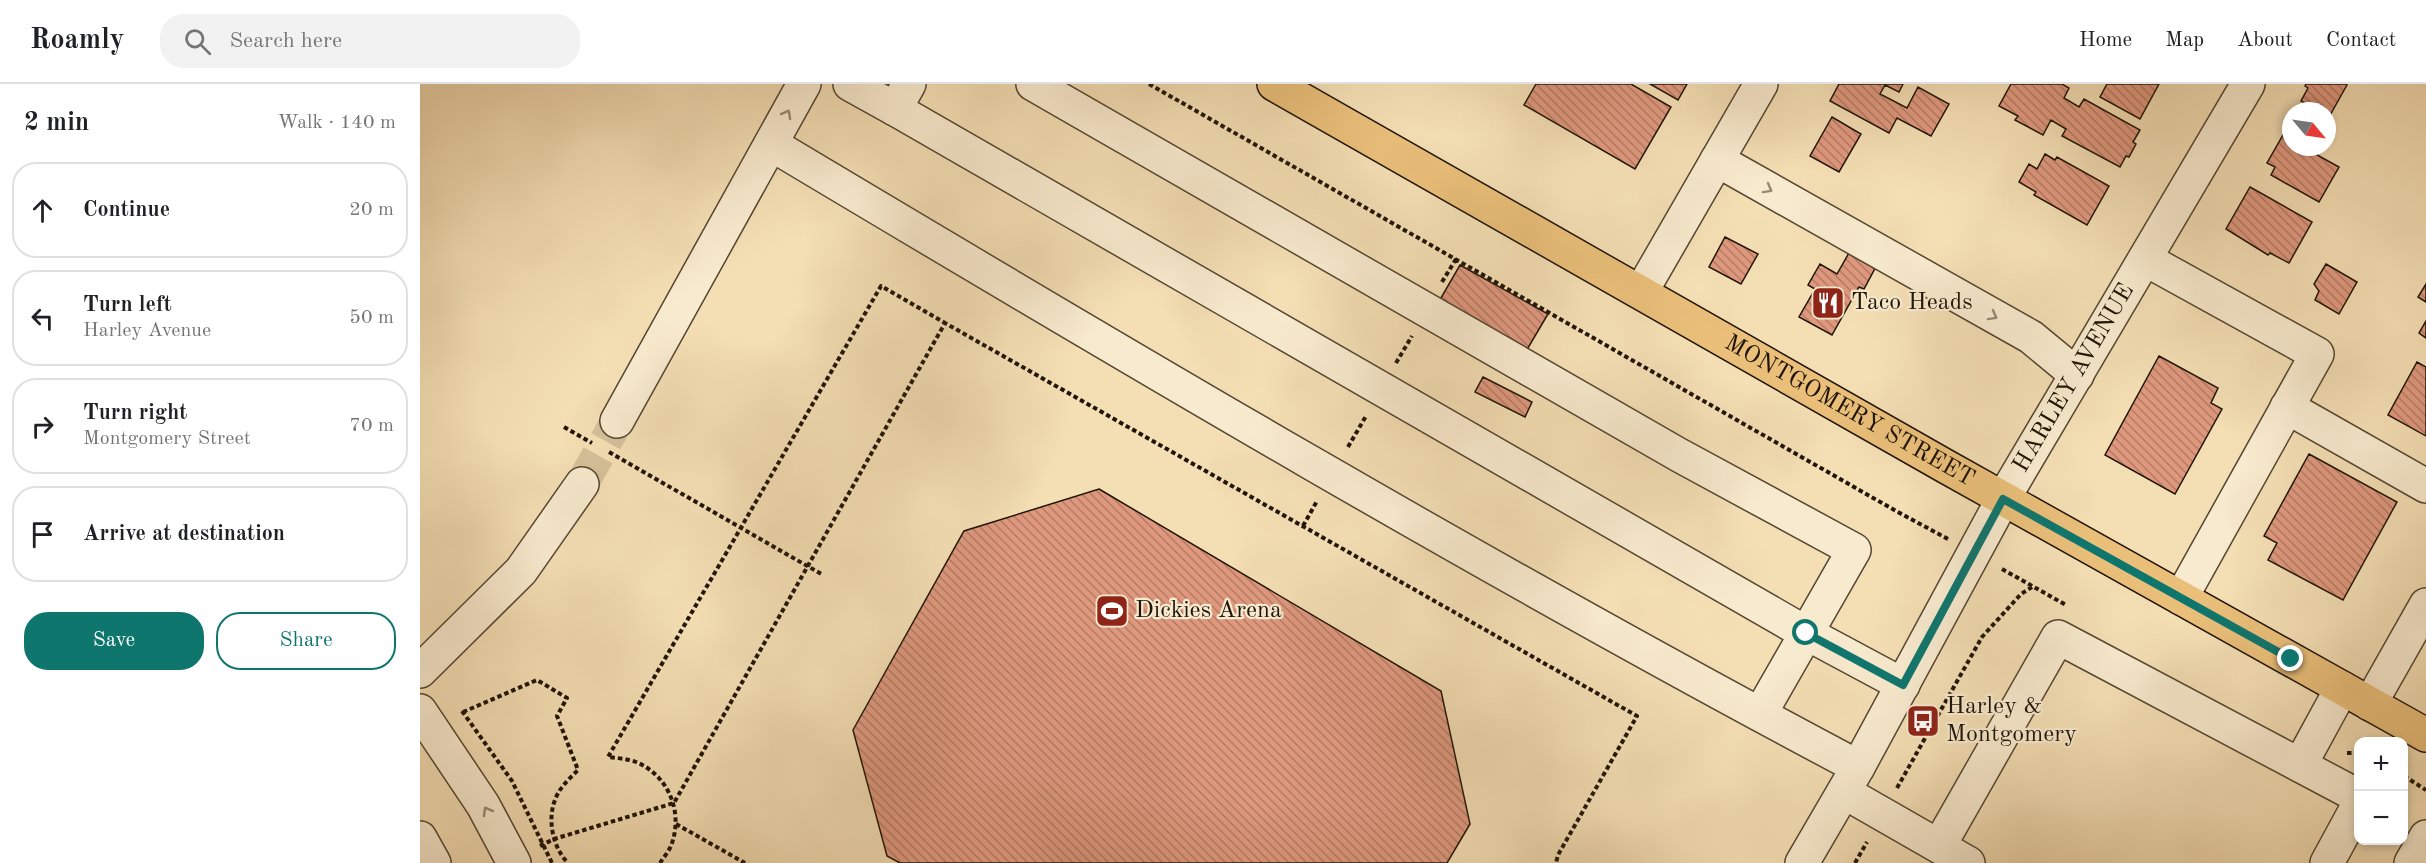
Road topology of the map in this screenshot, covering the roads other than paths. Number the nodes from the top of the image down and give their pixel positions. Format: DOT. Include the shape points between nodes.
graph roads {
  1 [pos="804,84"];
  2 [pos="850,84"];
  3 [pos="1033,84"];
  4 [pos="1761,84"];
  5 [pos="2248,84"];
  6 [pos="1280,86"];
  7 [pos="902,96"];
  8 [pos="771,144"];
  9 [pos="1717,160"];
  10 [pos="2145,259"];
  11 [pos="1641,292"];
  12 [pos="2077,375"];
  13 [pos="2287,407"];
  14 [pos="606,439"];
  15 [pos="582,484"];
  16 [pos="2426,486"];
  17 [pos="2003,499"];
  18 [pos="2181,598"];
  19 [pos="2426,605"];
  20 [pos="1806,633"];
  21 [pos="420,671"];
  22 [pos="1903,685"];
  23 [pos="2342,688"];
  24 [pos="2370,704"];
  25 [pos="420,711"];
  26 [pos="1760,714"];
  27 [pos="2426,735"];
  28 [pos="2306,753"];
  29 [pos="1851,779"];
  30 [pos="2354,793"];
  31 [pos="2354,813"];
  32 [pos="2426,837"];
  33 [pos="420,838"];
  34 [pos="1939,846"];
  35 [pos="434,863"];
  36 [pos="514,863"];
  37 [pos="1802,863"];
  38 [pos="1968,863"];
  39 [pos="2327,863"];
  40 [pos="2411,863"];
  8 -- 1 [label="street, one-way"];
  2 -- 7 [label="street"];
  3 -- 20 [label="street" via="1679,455 1854,550"];
  4 -- 9 [label="street"];
  5 -- 10 [label="street, HARLEY AVENUE"];
  6 -- 11 [label="main road, MONTGOMERY STREET"];
  7 -- 20 [label="street"];
  8 -- 14 [label="street"];
  8 -- 26 [label="street" via="1275,441"];
  9 -- 11 [label="street"];
  9 -- 12 [label="street, one-way" via="2031,337"];
  10 -- 12 [label="street, HARLEY AVENUE"];
  10 -- 13 [label="street" via="2317,354"];
  11 -- 17 [label="main road, MONTGOMERY STREET"];
  12 -- 17 [label="street, HARLEY AVENUE"];
  13 -- 16 [label="street"];
  13 -- 18 [label="street"];
  15 -- 21 [label="street" via="521,571"];
  17 -- 18 [label="main road, MONTGOMERY STREET"];
  17 -- 22 [label="street, HARLEY AVENUE"];
  18 -- 23 [label="main road, MONTGOMERY STREET"];
  19 -- 24 [label="street"];
  20 -- 22 [label="street"];
  20 -- 26 [label="street"];
  22 -- 29 [label="street, HARLEY AVENUE"];
  23 -- 24 [label="main road, MONTGOMERY STREET"];
  23 -- 28 [label="street"];
  24 -- 27 [label="main road, MONTGOMERY STREET"];
  36 -- 25 [label="street, one-way" via="483,805"];
  26 -- 29 [label="street"];
  28 -- 30 [label="street"];
  28 -- 34 [label="street" via="2058,637"];
  29 -- 34 [label="street" via="1882,814"];
  29 -- 37 [label="street, HARLEY AVENUE"];
  31 -- 39 [label="street"];
  32 -- 40 [label="street"];
  33 -- 35 [label="street"];
  34 -- 38 [label="street"];
}
